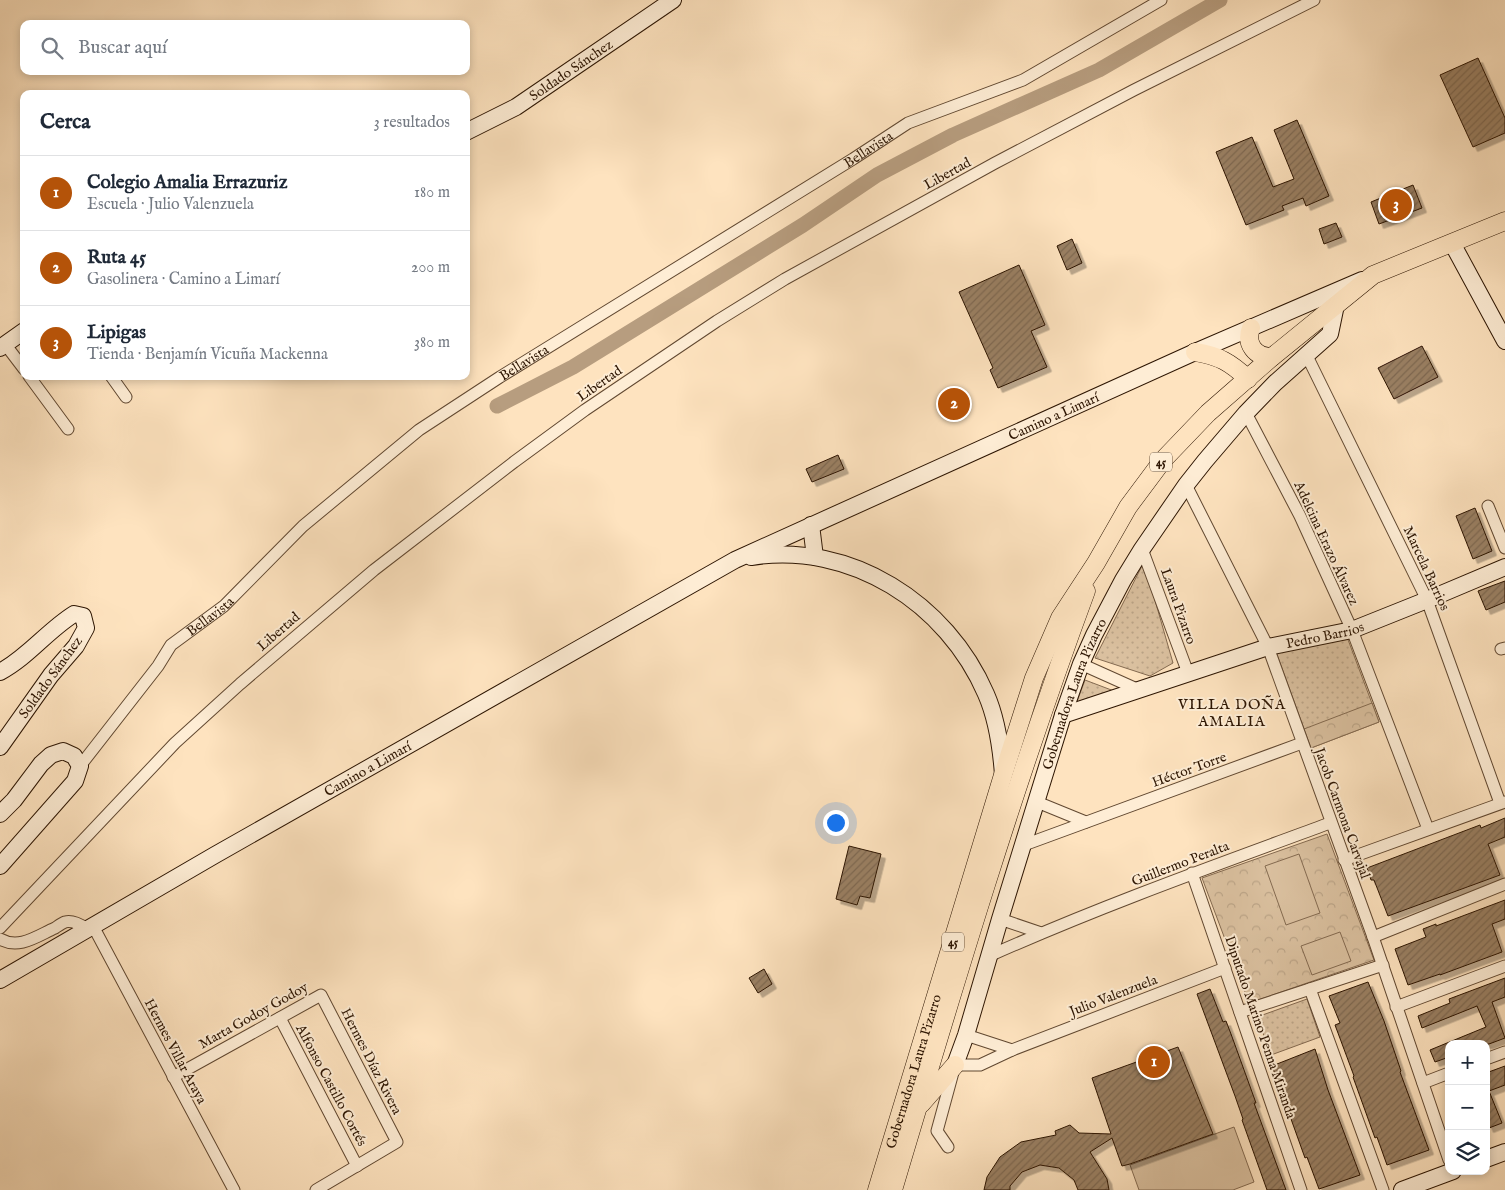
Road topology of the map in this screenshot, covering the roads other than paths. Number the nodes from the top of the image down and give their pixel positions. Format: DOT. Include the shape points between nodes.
graph roads {
  1 [pos="672,0"];
  2 [pos="1161,0"];
  3 [pos="1314,0"];
  4 [pos="470,130"];
  5 [pos="1505,221"];
  6 [pos="1452,243"];
  7 [pos="1373,275"];
  8 [pos="1336,305"];
  9 [pos="1252,328"];
  10 [pos="20,334"];
  11 [pos="1505,341"];
  12 [pos="3,346"];
  13 [pos="1195,352"];
  14 [pos="1306,354"];
  15 [pos="1272,357"];
  16 [pos="20,365"];
  17 [pos="1248,379"];
  18 [pos="32,380"];
  19 [pos="114,380"];
  20 [pos="126,397"];
  21 [pos="1246,413"];
  22 [pos="68,429"];
  23 [pos="1186,485"];
  24 [pos="1488,506"];
  25 [pos="811,525"];
  26 [pos="1142,548"];
  27 [pos="1505,548"];
  28 [pos="816,556"];
  29 [pos="735,560"];
  30 [pos="1096,563"];
  31 [pos="1505,567"];
  32 [pos="1427,600"];
  33 [pos="1352,630"];
  34 [pos="1268,647"];
  35 [pos="1081,664"];
  36 [pos="0,672"];
  37 [pos="1188,673"];
  38 [pos="1138,690"];
  39 [pos="1064,715"];
  40 [pos="1302,743"];
  41 [pos="0,747"];
  42 [pos="80,766"];
  43 [pos="1003,775"];
  44 [pos="1037,802"];
  45 [pos="1502,802"];
  46 [pos="0,814"];
  47 [pos="1086,822"];
  48 [pos="1330,823"];
  49 [pos="1428,829"];
  50 [pos="1024,845"];
  51 [pos="1344,860"];
  52 [pos="993,861"];
  53 [pos="0,866"];
  54 [pos="1192,873"];
  55 [pos="1505,884"];
  56 [pos="1000,919"];
  57 [pos="90,927"];
  58 [pos="0,928"];
  59 [pos="1041,933"];
  60 [pos="1373,936"];
  61 [pos="0,939"];
  62 [pos="989,956"];
  63 [pos="1382,965"];
  64 [pos="1505,966"];
  65 [pos="1225,968"];
  66 [pos="0,980"];
  67 [pos="1310,989"];
  68 [pos="321,994"];
  69 [pos="1396,1007"];
  70 [pos="1240,1012"];
  71 [pos="280,1018"];
  72 [pos="966,1035"];
  73 [pos="1012,1050"];
  74 [pos="1505,1052"];
  75 [pos="1490,1058"];
  76 [pos="955,1065"];
  77 [pos="1445,1075"];
  78 [pos="173,1077"];
  79 [pos="1423,1083"];
  80 [pos="918,1108"];
  81 [pos="948,1147"];
  82 [pos="1445,1148"];
  83 [pos="1505,1152"];
  84 [pos="1490,1158"];
  85 [pos="357,1166"];
  86 [pos="1445,1174"];
  87 [pos="234,1190"];
  88 [pos="316,1190"];
  89 [pos="877,1190"];
  90 [pos="893,1190"];
  91 [pos="1301,1190"];
  92 [pos="1382,1190"];
  93 [pos="1402,1190"];
  1 -- 4 [label="street, Soldado Sánchez" via="516,107"];
  2 -- 42 [label="street, Bellavista" via="1023,80 908,123 419,430 303,526 224,606 171,645"];
  3 -- 58 [label="street, Libertad" via="1126,94 785,278 585,410 382,564 240,684 175,743"];
  5 -- 6 [label="main road, Gobernadora Laura Pizarro"];
  6 -- 7 [label="main road, Gobernadora Laura Pizarro"];
  6 -- 11 [label="street"];
  7 -- 8 [label="main road, Gobernadora Laura Pizarro / 45"];
  7 -- 9 [label="street, Camino a Limarí"];
  8 -- 14 [label="street, Gobernadora Laura Pizarro" via="1330,334"];
  8 -- 15 [label="main road, Gobernadora Laura Pizarro / 45"];
  9 -- 13 [label="street, Camino a Limarí"];
  9 -- 15 [label="main road" via="1249,338 1252,347 1258,354"];
  10 -- 12 [label="street"];
  12 -- 16 [label="street"];
  13 -- 17 [label="main road" via="1224,360"];
  13 -- 25 [label="street, Camino a Limarí"];
  14 -- 21 [label="street, Gobernadora Laura Pizarro"];
  14 -- 32 [label="street, Marcela Barrios"];
  15 -- 17 [label="main road, Gobernadora Laura Pizarro / 45"];
  17 -- 30 [label="main road, Gobernadora Laura Pizarro / 45" via="1208,413 1163,460 1128,508"];
  18 -- 22 [label="street"];
  19 -- 20 [label="street"];
  21 -- 23 [label="street, Gobernadora Laura Pizarro"];
  21 -- 33 [label="street, Adelcina Erazo Álvarez" via="1300,516"];
  23 -- 26 [label="street, Gobernadora Laura Pizarro"];
  23 -- 34 [label="street, Jacob Carmona Carvajal"];
  24 -- 27 [label="street"];
  25 -- 28 [label="street"];
  25 -- 29 [label="street, Camino a Limarí"];
  26 -- 35 [label="street, Gobernadora Laura Pizarro"];
  26 -- 37 [label="street, Laura Pizarro"];
  28 -- 29 [label="street, Camino a Limarí" via="772,554"];
  28 -- 43 [label="street, Camino a Limarí" via="880,579 919,604 951,636 986,694 999,738"];
  29 -- 57 [label="street, Camino a Limarí"];
  30 -- 43 [label="main road, Gobernadora Laura Pizarro / 45" via="1060,618 1034,678"];
  30 -- 52 [label="main road, Gobernadora Laura Pizarro / 45"];
  31 -- 32 [label="street, Pedro Barrios"];
  32 -- 33 [label="street, Pedro Barrios"];
  32 -- 45 [label="street, Marcela Barrios"];
  33 -- 34 [label="street, Pedro Barrios"];
  33 -- 49 [label="street, Adelcina Erazo Álvarez"];
  34 -- 37 [label="street, Pedro Barrios"];
  34 -- 40 [label="street, Jacob Carmona Carvajal"];
  35 -- 38 [label="street"];
  35 -- 39 [label="street, Gobernadora Laura Pizarro"];
  36 -- 41 [label="street, Soldado Sánchez" via="12,666 74,614 83,616 86,628 76,646 51,675"];
  37 -- 38 [label="street, Pedro Barrios"];
  38 -- 39 [label="street, Pedro Barrios"];
  39 -- 44 [label="street, Gobernadora Laura Pizarro"];
  40 -- 47 [label="street, Héctor Torre"];
  40 -- 48 [label="street, Jacob Carmona Carvajal"];
  42 -- 46 [label="street" via="74,756 63,751 51,755"];
  42 -- 53 [label="street, Bellavista" via="75,781"];
  43 -- 52 [label="main road"];
  43 -- 89 [label="main road, Gobernadora Laura Pizarro / 45"];
  44 -- 47 [label="street"];
  44 -- 50 [label="street, Gobernadora Laura Pizarro"];
  45 -- 49 [label="street"];
  47 -- 50 [label="street, Héctor Torre"];
  48 -- 51 [label="street, Jacob Carmona Carvajal"];
  48 -- 54 [label="street, Guillermo Peralta"];
  49 -- 51 [label="street"];
  50 -- 56 [label="street, Gobernadora Laura Pizarro"];
  51 -- 60 [label="street, Jacob Carmona Carvajal"];
  52 -- 80 [label="main road, Gobernadora Laura Pizarro / 45"];
  54 -- 59 [label="street, Guillermo Peralta"];
  54 -- 65 [label="street, Diputado Marino Penna Miranda"];
  55 -- 60 [label="street"];
  56 -- 59 [label="street"];
  56 -- 62 [label="street, Gobernadora Laura Pizarro"];
  57 -- 61 [label="street" via="66,922 18,944 8,944"];
  57 -- 66 [label="street, Camino a Limarí"];
  57 -- 78 [label="street, Hermes Villar Araya"];
  59 -- 62 [label="street, Guillermo Peralta"];
  60 -- 63 [label="street, Jacob Carmona Carvajal"];
  62 -- 72 [label="street, Gobernadora Laura Pizarro"];
  63 -- 67 [label="street"];
  63 -- 69 [label="street, Jacob Carmona Carvajal"];
  64 -- 69 [label="street"];
  65 -- 70 [label="street, Diputado Marino Penna Miranda"];
  65 -- 73 [label="street, Julio Valenzuela"];
  67 -- 70 [label="street"];
  67 -- 92 [label="street"];
  68 -- 71 [label="street, Marta Godoy Godoy"];
  68 -- 85 [label="street, Hermes Díaz Rivera" via="397,1142"];
  69 -- 79 [label="street, Jacob Carmona Carvajal"];
  70 -- 91 [label="street, Diputado Marino Penna Miranda"];
  71 -- 78 [label="street, Marta Godoy Godoy"];
  71 -- 85 [label="street, Alfonso Castillo Cortés"];
  72 -- 73 [label="street"];
  72 -- 76 [label="street, Gobernadora Laura Pizarro"];
  73 -- 76 [label="street, Julio Valenzuela" via="980,1065"];
  74 -- 75 [label="street"];
  76 -- 80 [label="main road"];
  76 -- 81 [label="street, Gobernadora Laura Pizarro" via="936,1131"];
  77 -- 79 [label="street"];
  78 -- 87 [label="street, Hermes Villar Araya"];
  79 -- 82 [label="street, Jacob Carmona Carvajal"];
  80 -- 90 [label="main road, Gobernadora Laura Pizarro / 45"];
  83 -- 84 [label="street"];
  85 -- 88 [label="street"];
  86 -- 93 [label="street"];
}
